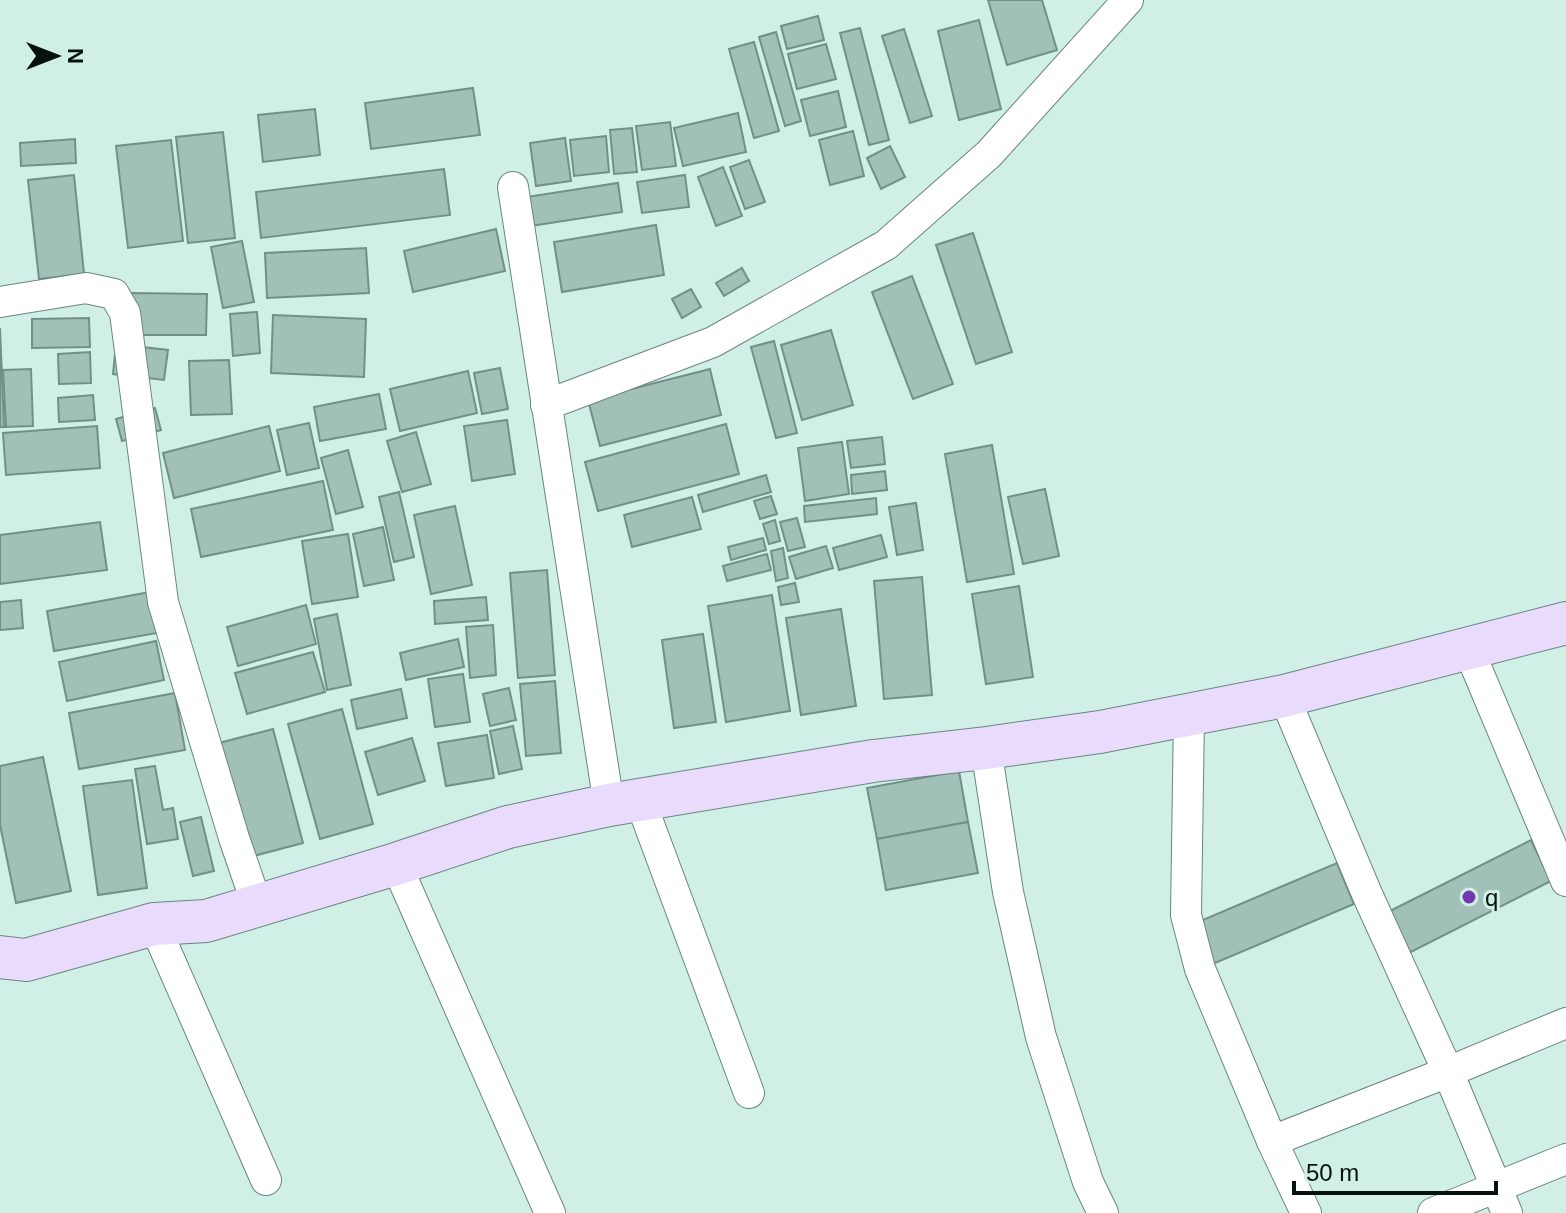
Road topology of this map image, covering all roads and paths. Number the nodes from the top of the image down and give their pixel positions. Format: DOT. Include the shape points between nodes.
graph roads {
  1 [pos="1128,0"];
  2 [pos="513,187"];
  3 [pos="0,302"];
  4 [pos="546,405"];
  5 [pos="1566,623"];
  6 [pos="1468,648"];
  7 [pos="1284,696"];
  8 [pos="1189,715"];
  9 [pos="986,748"];
  10 [pos="624,802"];
  11 [pos="396,864"];
  12 [pos="1566,881"];
  13 [pos="257,905"];
  14 [pos="154,924"];
  15 [pos="0,957"];
  16 [pos="1566,1023"];
  17 [pos="1448,1072"];
  18 [pos="749,1093"];
  19 [pos="1272,1141"];
  20 [pos="1566,1159"];
  21 [pos="266,1180"];
  22 [pos="1501,1200"];
  23 [pos="550,1213"];
  24 [pos="1103,1213"];
  25 [pos="1306,1213"];
  26 [pos="1433,1213"];
  1 -- 4 [label="street" via="989,154 886,245 713,342"];
  2 -- 4 [label="street"];
  3 -- 13 [label="street" via="86,288 114,294 125,313 163,602"];
  4 -- 10 [label="street"];
  5 -- 6 [label="main road"];
  6 -- 7 [label="main road"];
  6 -- 12 [label="street"];
  7 -- 8 [label="main road"];
  7 -- 17 [label="street"];
  8 -- 9 [label="main road"];
  8 -- 19 [label="street" via="1186,915 1200,969"];
  9 -- 10 [label="main road"];
  9 -- 24 [label="street" via="1008,892 1041,1037"];
  10 -- 11 [label="main road" via="508,827"];
  10 -- 18 [label="street"];
  11 -- 13 [label="main road"];
  11 -- 23 [label="street"];
  13 -- 14 [label="main road" via="206,921"];
  14 -- 15 [label="main road" via="26,960"];
  14 -- 21 [label="street"];
  16 -- 17 [label="street"];
  17 -- 19 [label="street"];
  17 -- 22 [label="street"];
  19 -- 25 [label="street"];
  20 -- 22 [label="street"];
  22 -- 26 [label="street"];
}
